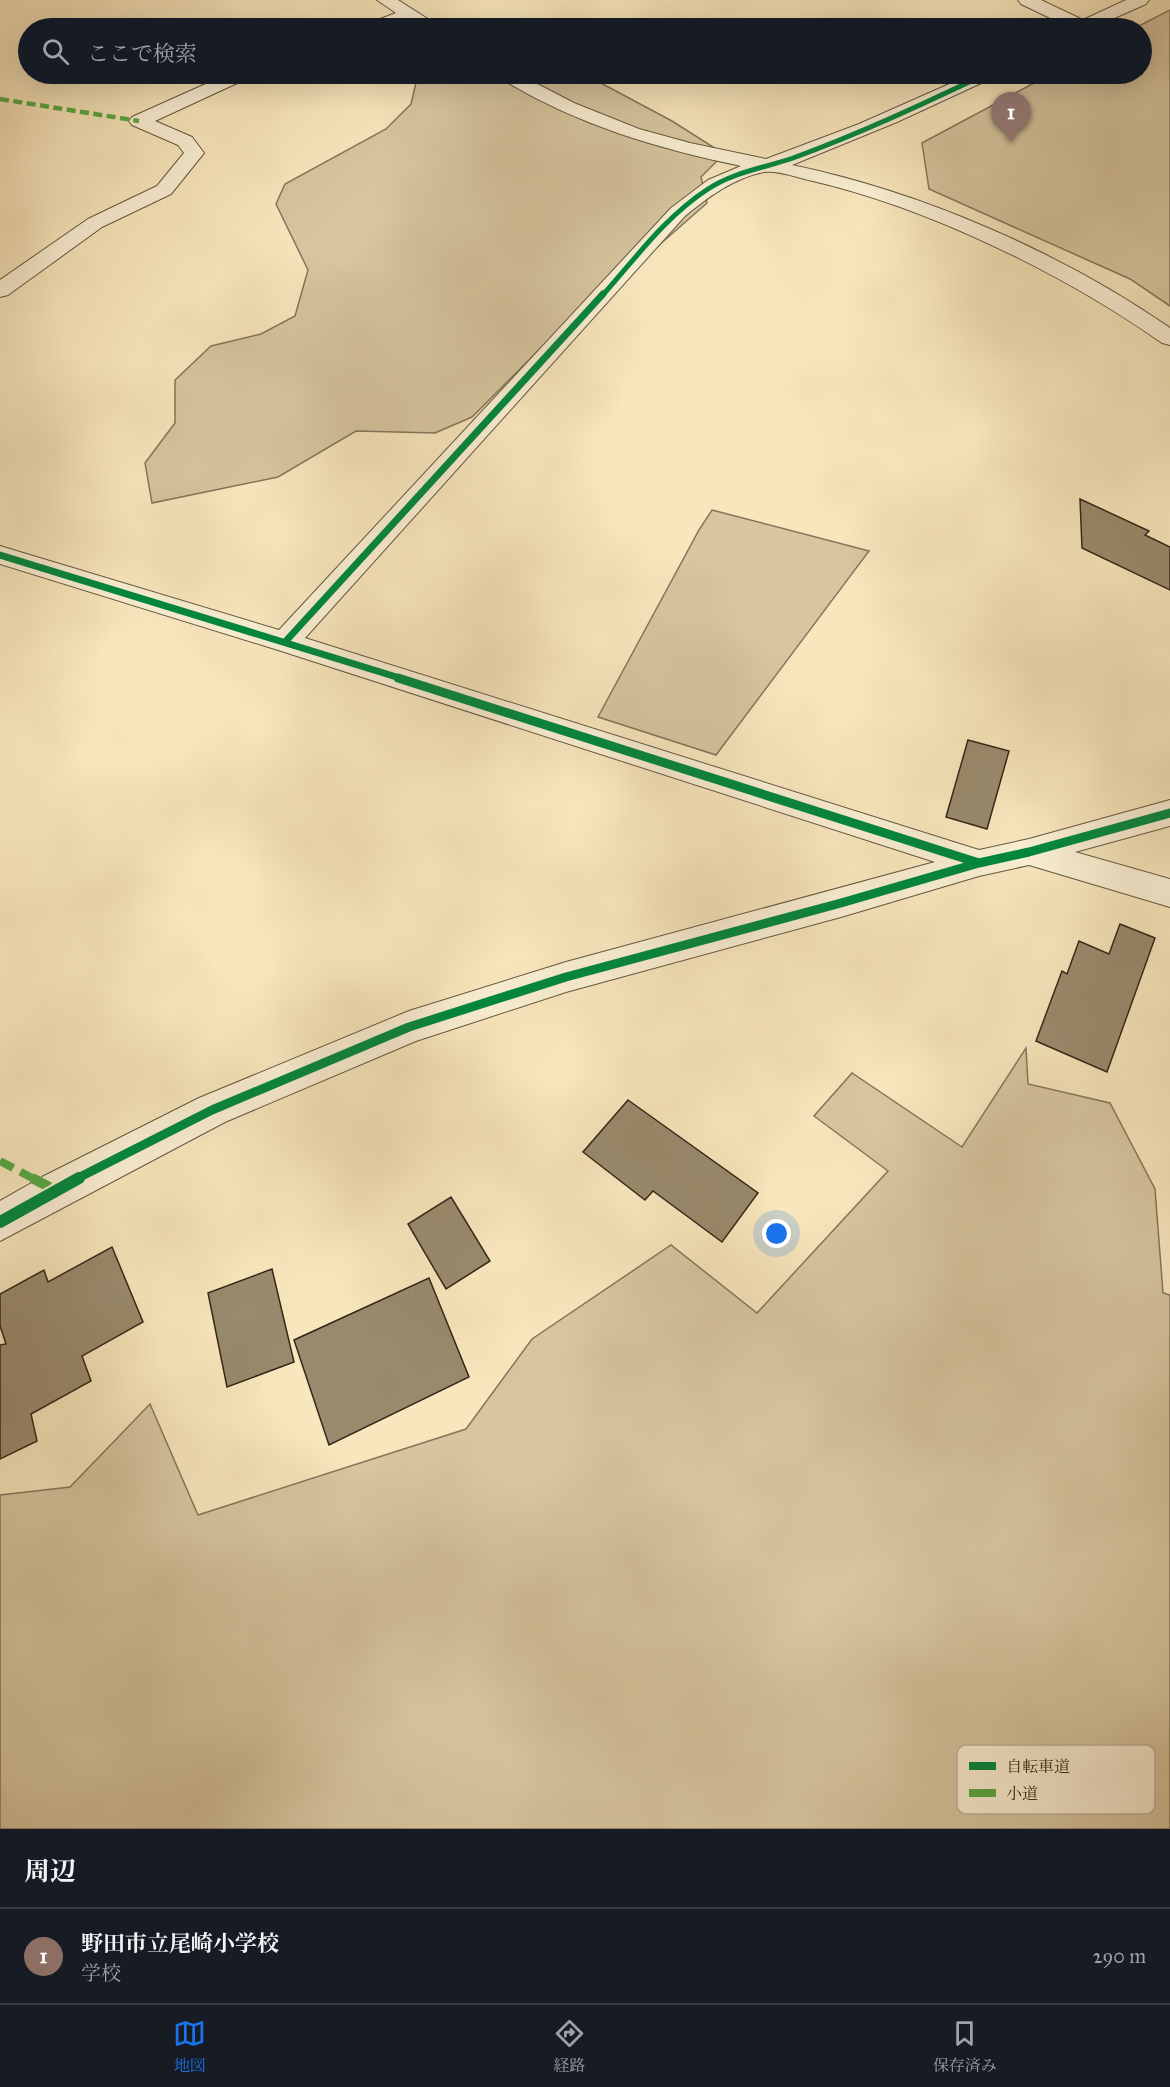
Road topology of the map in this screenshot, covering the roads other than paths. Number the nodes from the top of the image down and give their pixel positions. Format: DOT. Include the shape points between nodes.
graph roads {
  1 [pos="1027,0"];
  2 [pos="1140,0"];
  3 [pos="403,5"];
  4 [pos="386,18"];
  5 [pos="420,18"];
  6 [pos="1063,18"];
  7 [pos="1101,18"];
  8 [pos="220,84"];
  9 [pos="525,84"];
  10 [pos="966,84"];
  11 [pos="766,166"];
  12 [pos="0,290"];
  13 [pos="1170,338"];
  14 [pos="0,555"];
  15 [pos="285,642"];
  16 [pos="1170,813"];
  17 [pos="1029,852"];
  18 [pos="979,863"];
  19 [pos="1170,893"];
  20 [pos="0,1222"];
  1 -- 6 [label="street"];
  2 -- 7 [label="street"];
  3 -- 4 [label="street"];
  3 -- 5 [label="street"];
  8 -- 12 [label="street" via="139,121 185,141 194,153 164,190 95,223"];
  9 -- 11 [label="street" via="631,133"];
  10 -- 11 [label="street"];
  11 -- 13 [label="street" via="858,186 929,211 1091,286"];
  11 -- 15 [label="street" via="716,184 678,212"];
  14 -- 15 [label="street"];
  15 -- 18 [label="street"];
  16 -- 17 [label="street"];
  17 -- 18 [label="street"];
  17 -- 19 [label="street"];
  18 -- 20 [label="street" via="566,977 409,1027 212,1110"];
}
